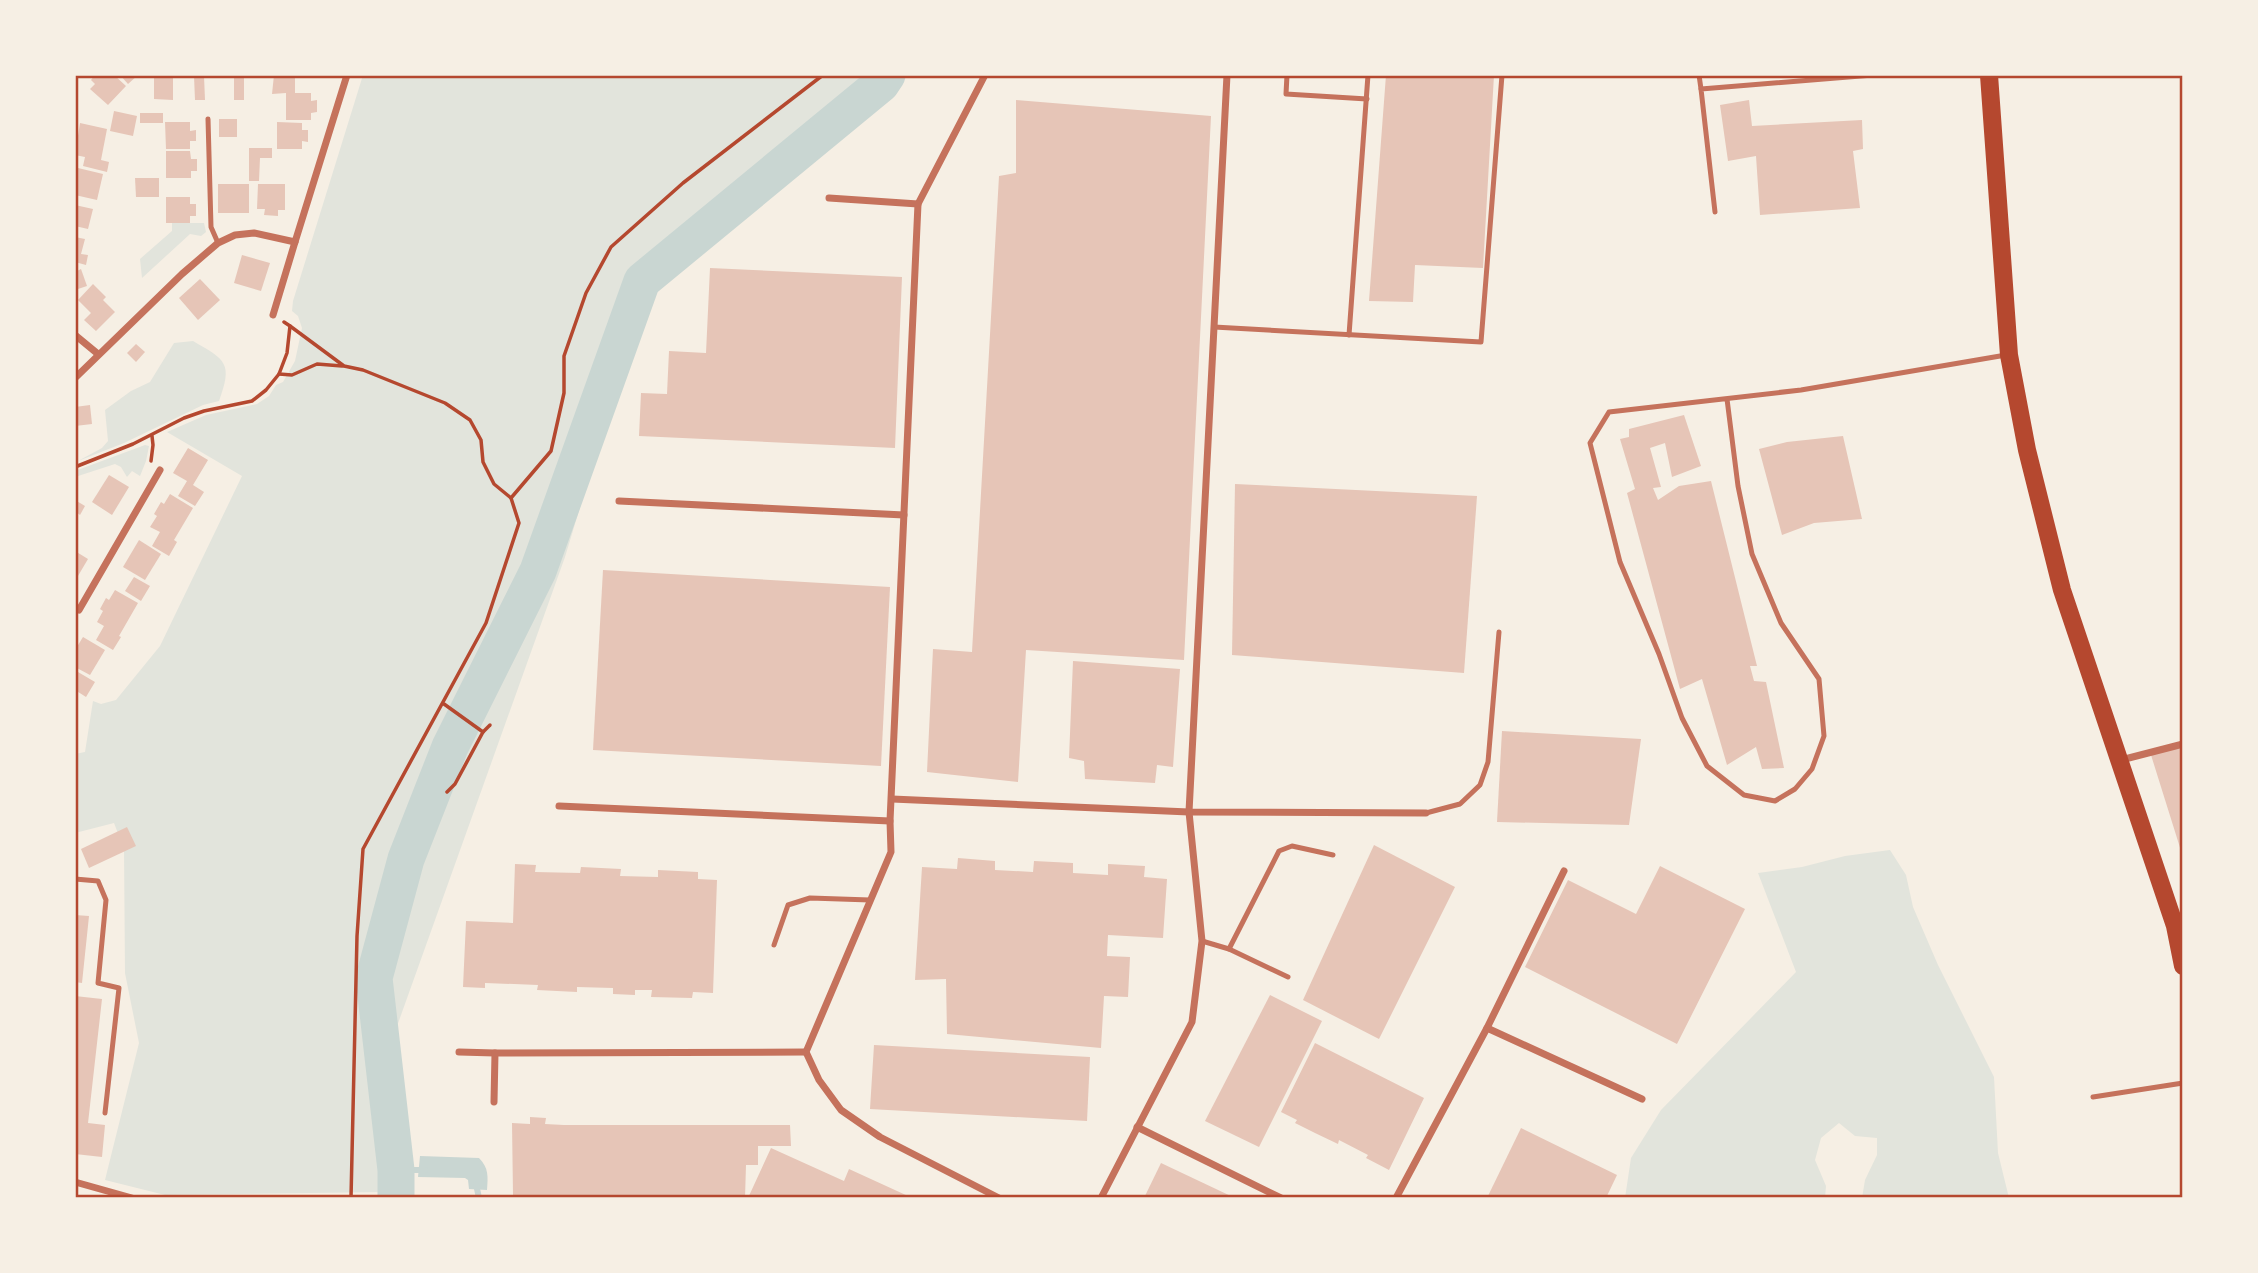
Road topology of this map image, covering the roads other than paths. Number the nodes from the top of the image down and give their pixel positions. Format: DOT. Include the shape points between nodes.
graph roads {
  1 [pos="347,75"];
  2 [pos="985,75"];
  3 [pos="1227,75"];
  4 [pos="1287,75"];
  5 [pos="1368,75"];
  6 [pos="1502,75"];
  7 [pos="1699,75"];
  8 [pos="1873,75"];
  9 [pos="1989,75"];
  10 [pos="1701,89"];
  11 [pos="1367,99"];
  12 [pos="208,119"];
  13 [pos="829,198"];
  14 [pos="919,204"];
  15 [pos="1715,212"];
  16 [pos="295,242"];
  17 [pos="218,243"];
  18 [pos="273,315"];
  19 [pos="1214,327"];
  20 [pos="75,335"];
  21 [pos="1349,335"];
  22 [pos="98,354"];
  23 [pos="2009,355"];
  24 [pos="75,378"];
  25 [pos="1727,399"];
  26 [pos="160,470"];
  27 [pos="619,500"];
  28 [pos="904,515"];
  29 [pos="76,611"];
  30 [pos="1499,632"];
  31 [pos="2183,744"];
  32 [pos="2120,760"];
  33 [pos="892,799"];
  34 [pos="559,806"];
  35 [pos="1189,812"];
  36 [pos="1426,813"];
  37 [pos="890,821"];
  38 [pos="1333,855"];
  39 [pos="1564,871"];
  40 [pos="75,879"];
  41 [pos="870,900"];
  42 [pos="1202,941"];
  43 [pos="774,945"];
  44 [pos="1229,949"];
  45 [pos="2183,966"];
  46 [pos="1288,977"];
  47 [pos="1487,1028"];
  48 [pos="459,1052"];
  49 [pos="806,1052"];
  50 [pos="495,1053"];
  51 [pos="2183,1083"];
  52 [pos="2093,1097"];
  53 [pos="1642,1099"];
  54 [pos="494,1102"];
  55 [pos="105,1113"];
  56 [pos="1137,1127"];
  57 [pos="75,1182"];
  58 [pos="132,1198"];
  59 [pos="999,1198"];
  60 [pos="1101,1198"];
  61 [pos="1281,1198"];
  62 [pos="1396,1198"];
  1 -- 16 [label="street"];
  2 -- 14 [label="street"];
  3 -- 19 [label="street"];
  4 -- 11 [label="lane" via="1286,94"];
  5 -- 11 [label="lane"];
  6 -- 21 [label="lane" via="1481,342"];
  7 -- 10 [label="lane"];
  8 -- 10 [label="lane"];
  9 -- 23 [label="main road"];
  10 -- 15 [label="lane"];
  11 -- 21 [label="lane"];
  12 -- 17 [label="lane" via="211,227"];
  13 -- 14 [label="street"];
  14 -- 28 [label="street"];
  16 -- 17 [label="street" via="254,233"];
  16 -- 18 [label="street"];
  17 -- 22 [label="street"];
  19 -- 21 [label="lane"];
  19 -- 35 [label="street"];
  20 -- 22 [label="street"];
  22 -- 24 [label="street"];
  23 -- 25 [label="lane"];
  23 -- 32 [label="main road" via="2026,450 2062,590"];
  25 -- 25 [label="lane" via="1609,412 1590,443 1620,562 1682,718 1707,766 1744,795 1775,801 1795,789 1812,769 1824,736 1819,679 1781,623 1752,554"];
  26 -- 29 [label="street"];
  27 -- 28 [label="street"];
  28 -- 33 [label="street"];
  30 -- 36 [label="lane" via="1488,762 1480,785 1460,804"];
  31 -- 32 [label="street"];
  32 -- 45 [label="main road" via="2175,926"];
  33 -- 35 [label="street"];
  33 -- 37 [label="street"];
  34 -- 37 [label="street"];
  35 -- 36 [label="street"];
  35 -- 42 [label="street"];
  37 -- 41 [label="street" via="891,852"];
  38 -- 44 [label="lane" via="1292,846 1279,851"];
  39 -- 47 [label="street"];
  40 -- 55 [label="lane" via="97,881 106,900 98,983 118,988"];
  41 -- 43 [label="lane" via="810,898 788,905"];
  41 -- 49 [label="street"];
  42 -- 44 [label="lane"];
  42 -- 56 [label="street" via="1192,1022"];
  44 -- 46 [label="lane"];
  47 -- 53 [label="street"];
  47 -- 62 [label="street"];
  48 -- 50 [label="street"];
  49 -- 50 [label="street"];
  49 -- 59 [label="street" via="841,1110 880,1137"];
  50 -- 54 [label="street"];
  51 -- 52 [label="lane"];
  56 -- 60 [label="street"];
  56 -- 61 [label="street"];
  57 -- 58 [label="street"];
}
